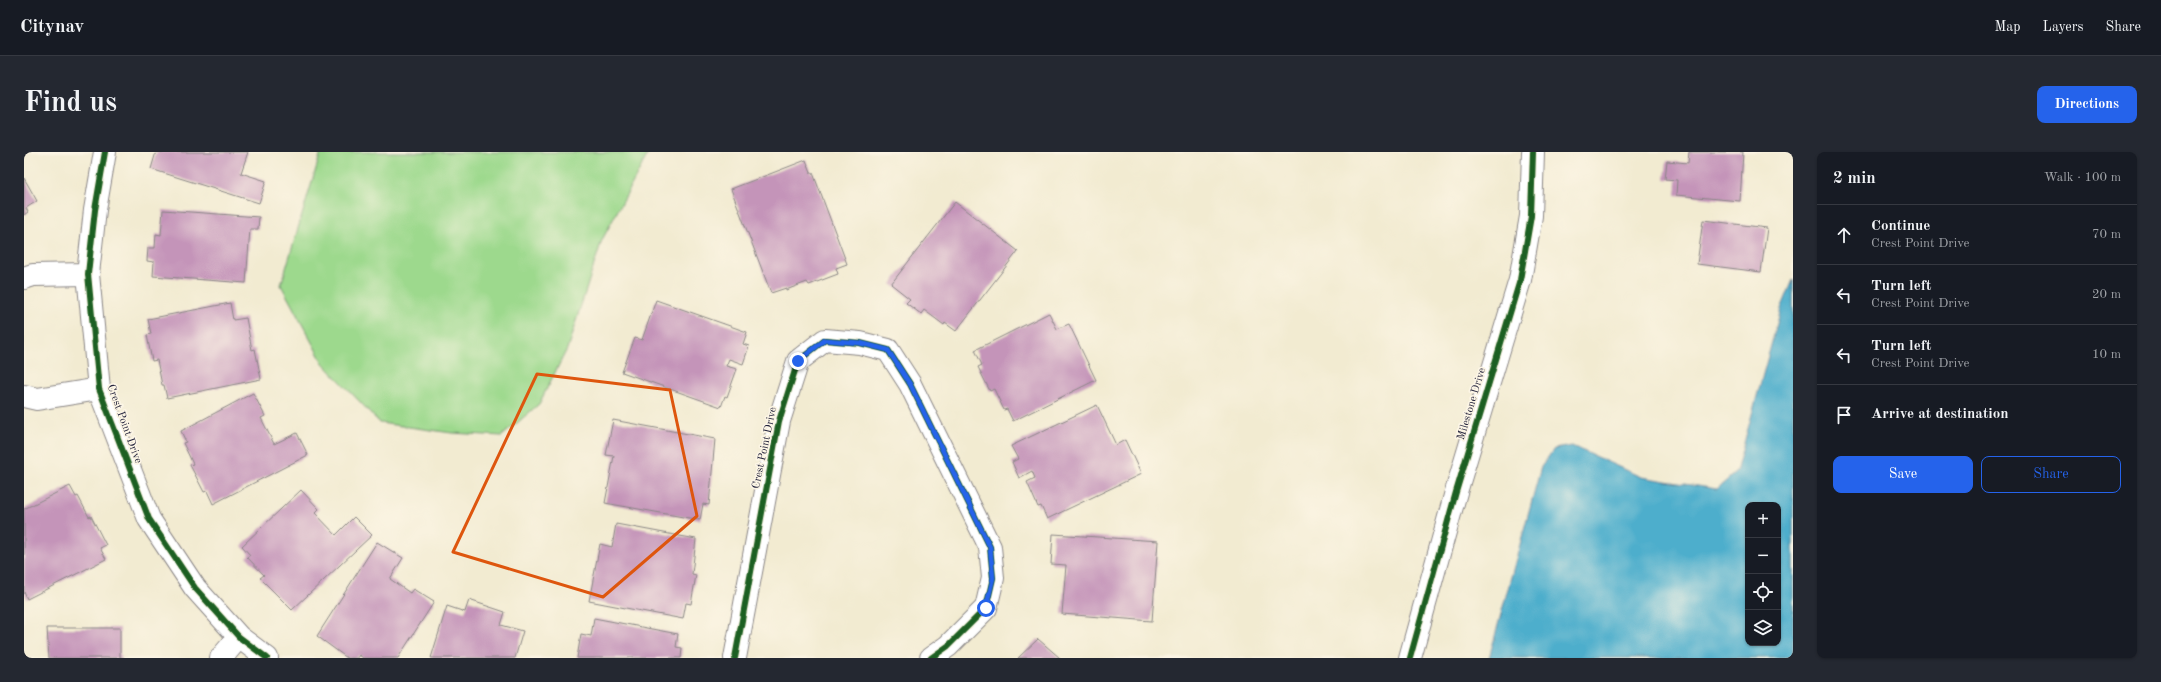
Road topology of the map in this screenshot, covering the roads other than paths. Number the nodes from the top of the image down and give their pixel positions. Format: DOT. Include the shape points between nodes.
graph roads {
  1 [pos="105,152"];
  2 [pos="1533,152"];
  3 [pos="88,274"];
  4 [pos="24,278"];
  5 [pos="99,389"];
  6 [pos="24,396"];
  7 [pos="239,637"];
  8 [pos="221,658"];
  9 [pos="267,658"];
  10 [pos="735,658"];
  11 [pos="931,658"];
  12 [pos="1410,658"];
  1 -- 3 [label="street, Crest Point Drive"];
  2 -- 12 [label="street, Milestone Drive" via="1530,216 1520,280 1456,492"];
  3 -- 4 [label="street" via="33,275"];
  3 -- 5 [label="street, Crest Point Drive"];
  5 -- 6 [label="street, Crest Point Drive" via="37,399"];
  5 -- 7 [label="street, Crest Point Drive" via="149,519 195,588"];
  7 -- 8 [label="street"];
  7 -- 9 [label="street, Crest Point Drive"];
  10 -- 11 [label="street, Crest Point Drive" via="779,421 798,361 825,340 860,343 888,350 910,384 990,547 993,578 986,608 948,646"];
}
